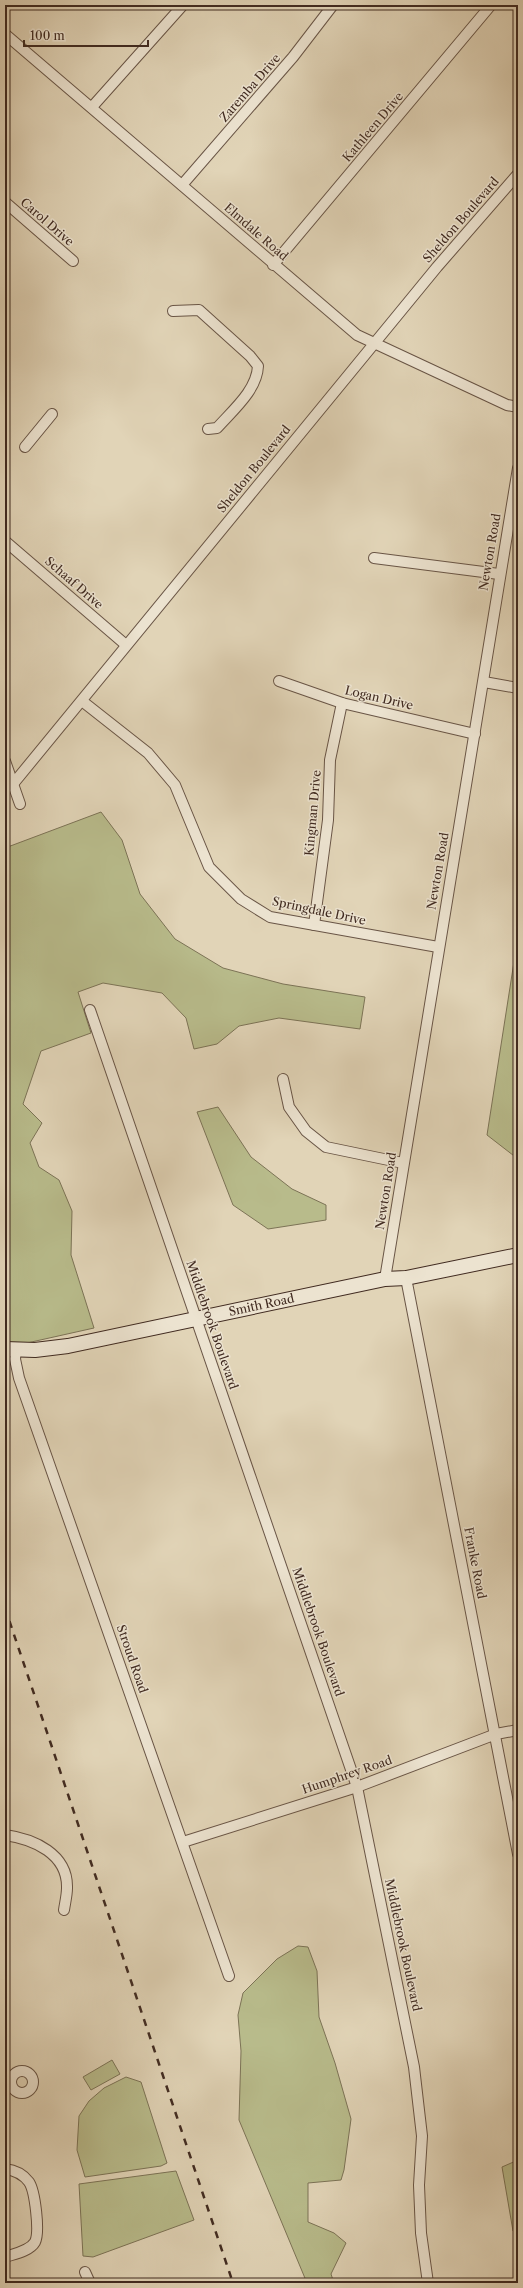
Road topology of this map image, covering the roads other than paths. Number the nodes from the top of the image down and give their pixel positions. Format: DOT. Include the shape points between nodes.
graph roads {
  1 [pos="183,5"];
  2 [pos="332,5"];
  3 [pos="491,5"];
  4 [pos="5,34"];
  5 [pos="92,108"];
  6 [pos="518,174"];
  7 [pos="182,185"];
  8 [pos="5,202"];
  9 [pos="73,262"];
  10 [pos="273,265"];
  11 [pos="173,310"];
  12 [pos="374,344"];
  13 [pos="518,407"];
  14 [pos="52,414"];
  15 [pos="208,429"];
  16 [pos="25,447"];
  17 [pos="518,468"];
  18 [pos="5,541"];
  19 [pos="374,558"];
  20 [pos="499,574"];
  21 [pos="126,645"];
  22 [pos="279,682"];
  23 [pos="484,682"];
  24 [pos="518,688"];
  25 [pos="82,701"];
  26 [pos="342,703"];
  27 [pos="475,734"];
  28 [pos="5,761"];
  29 [pos="9,786"];
  30 [pos="20,804"];
  31 [pos="314,925"];
  32 [pos="438,947"];
  33 [pos="90,1010"];
  34 [pos="282,1079"];
  35 [pos="403,1163"];
  36 [pos="518,1255"];
  37 [pos="406,1278"];
  38 [pos="385,1279"];
  39 [pos="196,1319"];
  40 [pos="10,1350"];
  41 [pos="518,1730"];
  42 [pos="496,1734"];
  43 [pos="357,1787"];
  44 [pos="5,1835"];
  45 [pos="183,1842"];
  46 [pos="518,1854"];
  47 [pos="64,1910"];
  48 [pos="229,1976"];
  49 [pos="5,2169"];
  50 [pos="5,2257"];
  51 [pos="85,2272"];
  52 [pos="90,2283"];
  53 [pos="428,2283"];
  1 -- 5 [label="street"];
  2 -- 7 [label="street, Zaremba Drive" via="293,57"];
  3 -- 10 [label="street, Kathleen Drive"];
  4 -- 5 [label="street, Elmdale Road"];
  5 -- 7 [label="street, Elmdale Road"];
  6 -- 12 [label="street, Sheldon Boulevard"];
  7 -- 10 [label="street, Elmdale Road"];
  8 -- 9 [label="street, Carol Drive"];
  10 -- 12 [label="street, Elmdale Road" via="357,335"];
  11 -- 15 [label="street" via="199,310 258,366 258,378 245,396 217,428"];
  12 -- 13 [label="street, Elmdale Road" via="507,405"];
  12 -- 21 [label="street, Sheldon Boulevard"];
  14 -- 16 [label="street"];
  17 -- 20 [label="street, Newton Road"];
  18 -- 21 [label="street, Schaaf Drive"];
  19 -- 20 [label="street"];
  20 -- 23 [label="street, Newton Road"];
  21 -- 25 [label="street, Sheldon Boulevard"];
  22 -- 26 [label="street, Logan Drive"];
  23 -- 24 [label="street"];
  23 -- 27 [label="street, Newton Road"];
  25 -- 29 [label="street, Sheldon Boulevard"];
  25 -- 31 [label="street, Springdale Drive" via="148,753 175,785 209,866 241,899 270,917"];
  26 -- 27 [label="street, Logan Drive"];
  26 -- 31 [label="street, Kingman Drive" via="330,760 328,820"];
  27 -- 32 [label="street, Newton Road"];
  28 -- 29 [label="street"];
  29 -- 30 [label="street"];
  31 -- 32 [label="street, Springdale Drive"];
  32 -- 35 [label="street, Newton Road"];
  33 -- 39 [label="street, Middlebrook Boulevard"];
  34 -- 35 [label="street" via="289,1107 306,1131 326,1147"];
  35 -- 38 [label="street, Newton Road"];
  36 -- 37 [label="main road, Smith Road"];
  37 -- 38 [label="main road, Smith Road"];
  37 -- 42 [label="street, Franke Road"];
  38 -- 39 [label="main road, Smith Road"];
  39 -- 40 [label="main road, Smith Road" via="68,1346"];
  39 -- 43 [label="street, Middlebrook Boulevard"];
  40 -- 45 [label="street, Stroud Road"];
  41 -- 42 [label="street, Humphrey Road"];
  42 -- 43 [label="street, Humphrey Road"];
  42 -- 46 [label="street, Franke Road"];
  43 -- 45 [label="street, Humphrey Road"];
  43 -- 53 [label="street, Middlebrook Boulevard" via="414,2067 422,2136 420,2233"];
  44 -- 47 [label="street" via="33,1841 48,1849 56,1859 68,1888"];
  45 -- 48 [label="street, Stroud Road"];
  49 -- 50 [label="street" via="19,2173 29,2182 33,2191 38,2233 30,2247"];
  51 -- 52 [label="street"];
}
